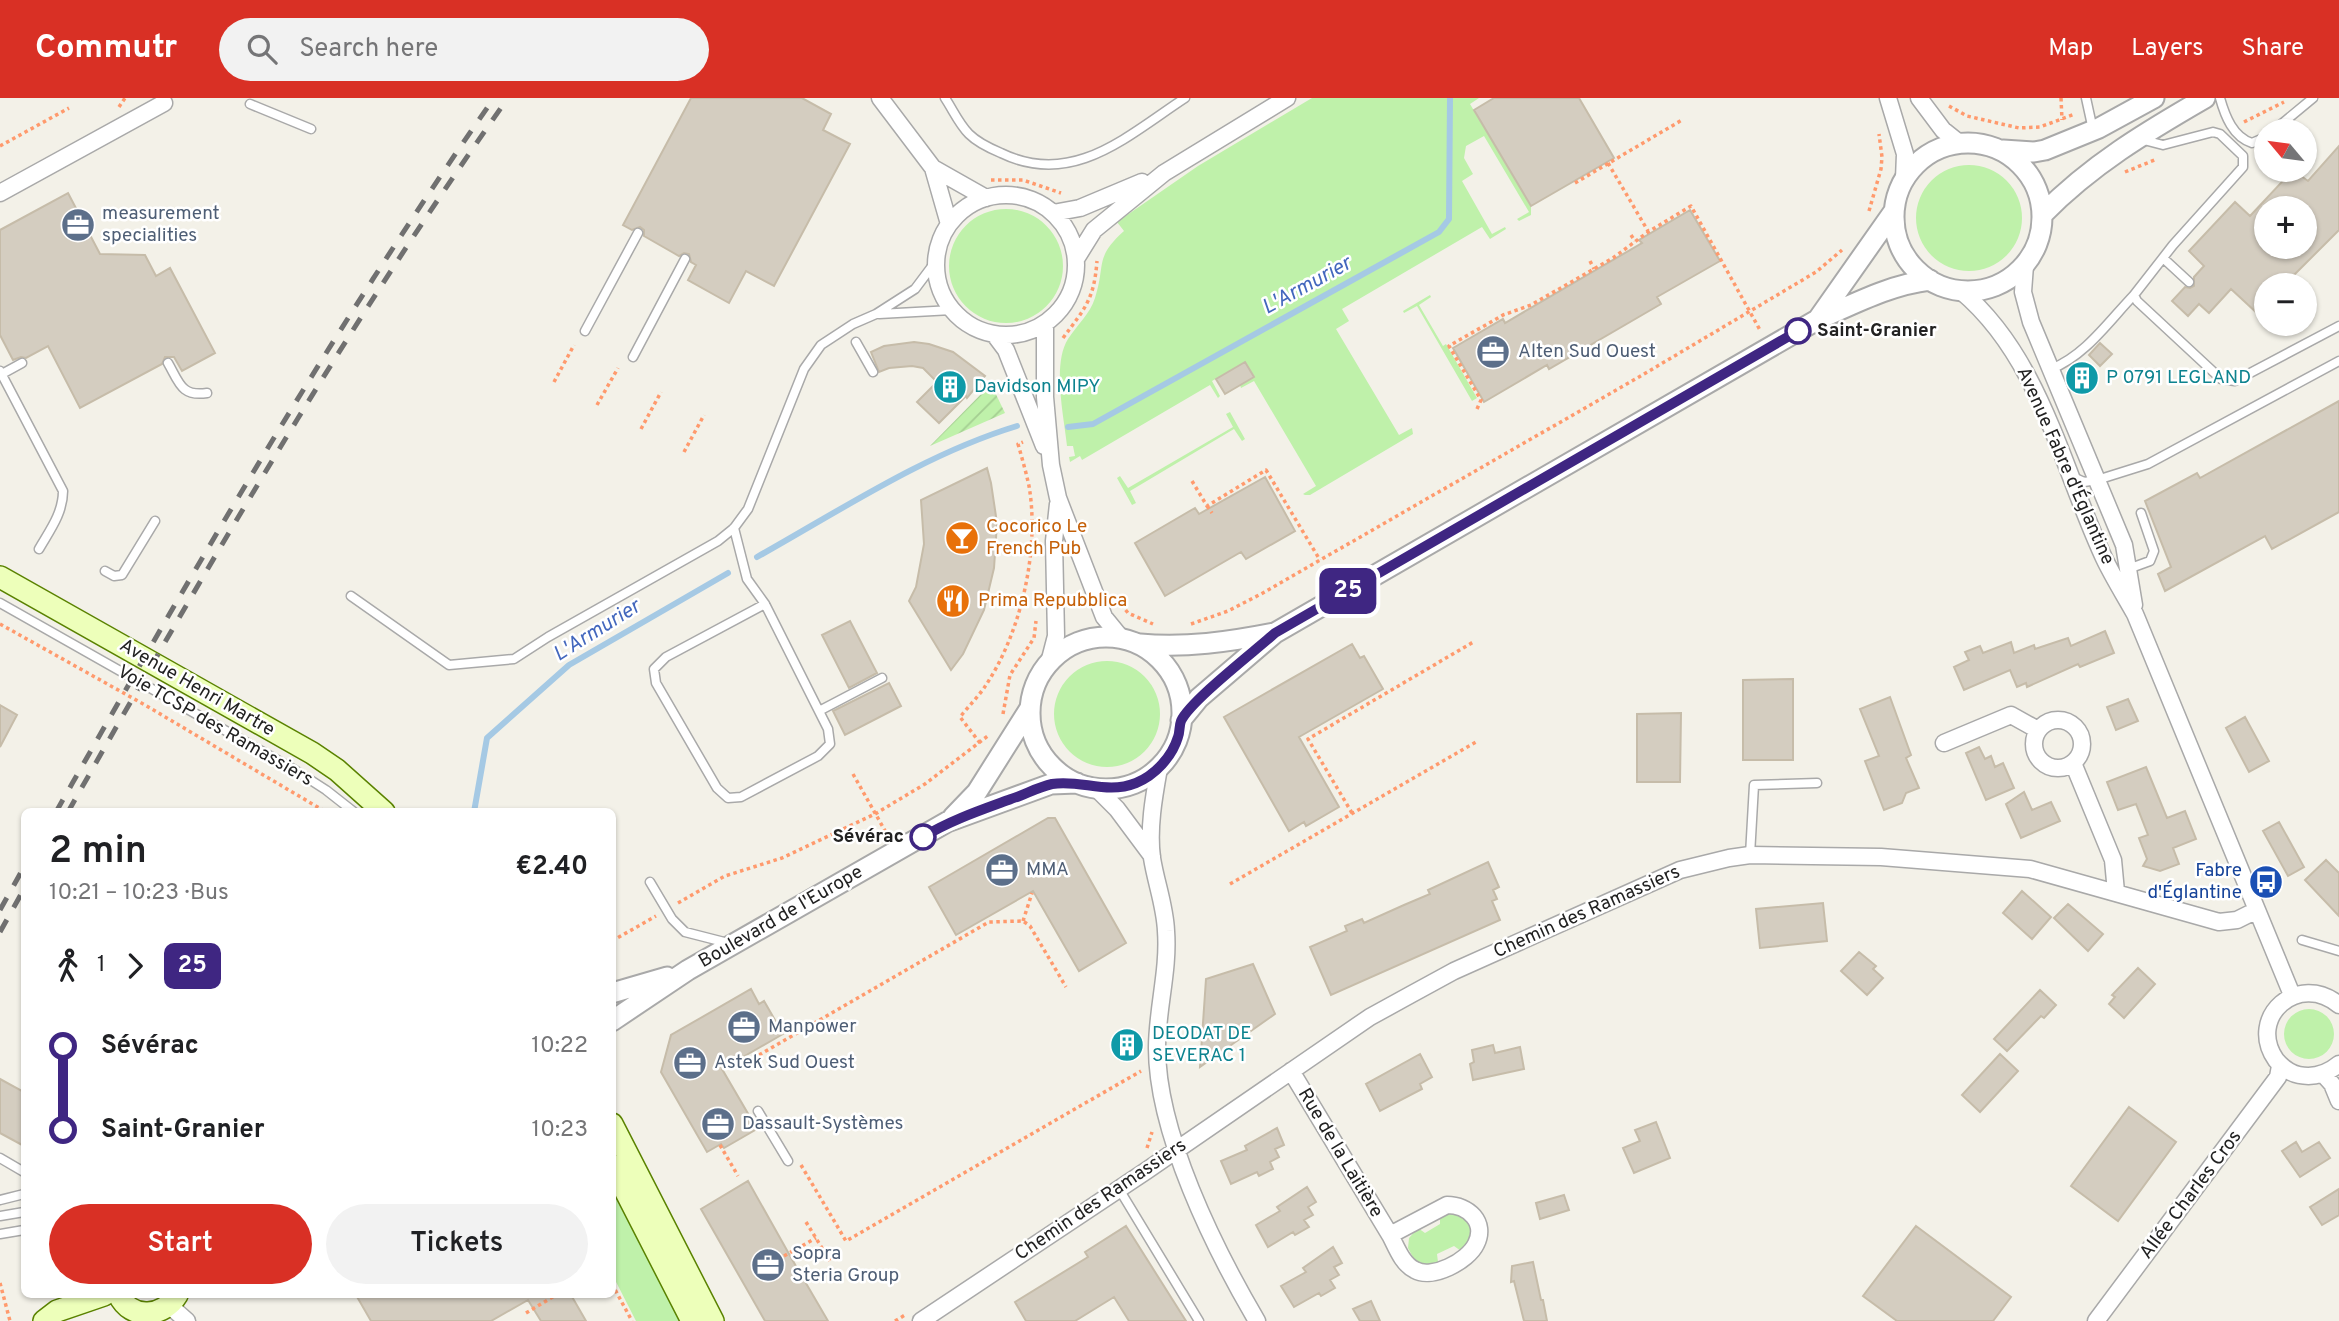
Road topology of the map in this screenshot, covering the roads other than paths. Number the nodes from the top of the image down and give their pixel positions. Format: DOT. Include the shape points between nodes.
graph roads {
  1 [pos="880,98"];
  2 [pos="945,98"];
  3 [pos="1185,98"];
  4 [pos="1287,98"];
  5 [pos="1888,98"];
  6 [pos="2086,98"];
  7 [pos="2154,98"];
  8 [pos="2205,98"];
  9 [pos="2220,98"];
  10 [pos="2313,98"];
  11 [pos="1922,102"];
  12 [pos="164,103"];
  13 [pos="250,104"];
  14 [pos="2288,119"];
  15 [pos="311,129"];
  16 [pos="2093,130"];
  17 [pos="2136,138"];
  18 [pos="1958,142"];
  19 [pos="2254,142"];
  20 [pos="2003,150"];
  21 [pos="933,169"];
  22 [pos="1164,173"];
  23 [pos="1904,179"];
  24 [pos="0,193"];
  25 [pos="986,198"];
  26 [pos="1894,211"];
  27 [pos="1053,213"];
  28 [pos="2043,214"];
  29 [pos="949,224"];
  30 [pos="638,233"];
  31 [pos="2163,258"];
  32 [pos="685,259"];
  33 [pos="1076,259"];
  34 [pos="936,261"];
  35 [pos="2025,265"];
  36 [pos="1930,281"];
  37 [pos="2189,282"];
  38 [pos="1961,291"];
  39 [pos="2134,295"];
  40 [pos="952,310"];
  41 [pos="876,314"];
  42 [pos="1817,320"];
  43 [pos="1045,324"];
  44 [pos="2339,326"];
  45 [pos="585,331"];
  46 [pos="993,334"];
  47 [pos="856,342"];
  48 [pos="633,357"];
  49 [pos="2339,361"];
  50 [pos="22,363"];
  51 [pos="169,363"];
  52 [pos="2051,369"];
  53 [pos="1,372"];
  54 [pos="873,372"];
  55 [pos="207,393"];
  56 [pos="1051,465"];
  57 [pos="2070,476"];
  58 [pos="2097,480"];
  59 [pos="1058,498"];
  60 [pos="2141,513"];
  61 [pos="155,521"];
  62 [pos="734,528"];
  63 [pos="38,549"];
  64 [pos="2129,569"];
  65 [pos="105,571"];
  66 [pos="0,577"];
  67 [pos="351,596"];
  68 [pos="0,603"];
  69 [pos="765,604"];
  70 [pos="2135,614"];
  71 [pos="1275,633"];
  72 [pos="1130,641"];
  73 [pos="1049,663"];
  74 [pos="882,678"];
  75 [pos="1030,707"];
  76 [pos="819,711"];
  77 [pos="1181,720"];
  78 [pos="2038,730"];
  79 [pos="1944,743"];
  80 [pos="2073,763"];
  81 [pos="1159,768"];
  82 [pos="1077,783"];
  83 [pos="1816,783"];
  84 [pos="1097,789"];
  85 [pos="349,808"];
  86 [pos="380,808"];
  87 [pos="947,822"];
  88 [pos="1750,855"];
  89 [pos="1152,856"];
  90 [pos="650,882"];
  91 [pos="2116,892"];
  92 [pos="2257,910"];
  93 [pos="2301,940"];
  94 [pos="734,944"];
  95 [pos="2339,951"];
  96 [pos="688,970"];
  97 [pos="616,992"];
  98 [pos="2292,996"];
  99 [pos="2339,1005"];
  100 [pos="616,1018"];
  101 [pos="2339,1063"];
  102 [pos="2280,1066"];
  103 [pos="1291,1071"];
  104 [pos="2323,1074"];
  105 [pos="2339,1101"];
  106 [pos="758,1111"];
  107 [pos="616,1132"];
  108 [pos="1176,1150"];
  109 [pos="0,1158"];
  110 [pos="792,1159"];
  111 [pos="21,1170"];
  112 [pos="616,1173"];
  113 [pos="1119,1189"];
  114 [pos="21,1195"];
  115 [pos="0,1200"];
  116 [pos="21,1212"];
  117 [pos="0,1216"];
  118 [pos="21,1230"];
  119 [pos="0,1234"];
  120 [pos="1390,1235"];
  121 [pos="95,1298"];
  122 [pos="120,1298"];
  123 [pos="174,1300"];
  124 [pos="913,1318"];
  125 [pos="44,1321"];
  126 [pos="187,1321"];
  127 [pos="692,1321"];
  128 [pos="713,1321"];
  129 [pos="1199,1321"];
  130 [pos="1257,1321"];
  131 [pos="2096,1321"];
  1 -- 21 [label="street"];
  2 -- 3 [label="lane" via="979,142 1016,159 1050,166 1099,154"];
  4 -- 22 [label="street"];
  5 -- 23 [label="street" via="1905,154"];
  6 -- 16 [label="lane"];
  7 -- 16 [label="street"];
  8 -- 17 [label="street"];
  9 -- 19 [label="lane" via="2232,128"];
  10 -- 14 [label="lane"];
  11 -- 18 [label="street"];
  12 -- 24 [label="street"];
  13 -- 15 [label="lane"];
  16 -- 20 [label="street" via="2034,152"];
  17 -- 28 [label="street" via="2089,171"];
  17 -- 31 [label="lane" via="2163,145 2213,132 2243,156 2243,167"];
  18 -- 20 [label="street"];
  18 -- 23 [label="street" via="1927,155"];
  20 -- 28 [label="street" via="2032,177"];
  21 -- 25 [label="street"];
  21 -- 29 [label="street"];
  22 -- 27 [label="street" via="1080,208"];
  22 -- 33 [label="street" via="1094,230"];
  23 -- 26 [label="street"];
  25 -- 27 [label="street" via="1013,195 1038,202"];
  25 -- 29 [label="street" via="964,209"];
  26 -- 36 [label="street" via="1906,258"];
  26 -- 42 [label="street, Boulevard de l'Europe"];
  27 -- 33 [label="street" via="1067,230"];
  28 -- 35 [label="street" via="2039,241"];
  29 -- 34 [label="street"];
  30 -- 45 [label="lane"];
  31 -- 37 [label="lane"];
  31 -- 39 [label="lane"];
  32 -- 48 [label="lane"];
  33 -- 43 [label="street" via="1069,296"];
  34 -- 40 [label="street" via="939,288"];
  34 -- 41 [label="lane" via="915,289"];
  35 -- 38 [label="street" via="1996,286"];
  35 -- 52 [label="street, Avenue Fabre d'Églantine" via="2023,292"];
  36 -- 38 [label="street"];
  36 -- 42 [label="street, Boulevard de l'Europe" via="1885,290"];
  38 -- 57 [label="street, Avenue Fabre d'Églantine" via="1983,309 2031,382"];
  39 -- 44 [label="lane" via="2227,381 2235,381"];
  39 -- 52 [label="lane" via="2085,347 2067,363"];
  40 -- 41 [label="lane"];
  40 -- 46 [label="street" via="968,325"];
  41 -- 62 [label="lane" via="838,332 815,351 748,509"];
  42 -- 71 [label="street, Boulevard de l'Europe"];
  43 -- 46 [label="street" via="1021,334"];
  43 -- 56 [label="street"];
  46 -- 56 [label="street" via="1006,350"];
  47 -- 54 [label="lane"];
  49 -- 58 [label="lane" via="2148,464"];
  50 -- 53 [label="lane"];
  51 -- 55 [label="lane" via="186,391"];
  52 -- 58 [label="street, Avenue Fabre d'Églantine"];
  53 -- 63 [label="lane" via="63,491 60,513"];
  56 -- 59 [label="street"];
  57 -- 58 [label="lane" via="2084,482"];
  57 -- 70 [label="street, Avenue Fabre d'Églantine" via="2105,559"];
  58 -- 64 [label="street, Avenue Fabre d'Églantine"];
  59 -- 72 [label="street" via="1104,617"];
  59 -- 73 [label="street" via="1056,636"];
  60 -- 64 [label="lane" via="2154,551 2150,561"];
  61 -- 65 [label="lane" via="122,575"];
  62 -- 67 [label="lane" via="514,659 449,665"];
  62 -- 69 [label="lane" via="747,579"];
  64 -- 70 [label="street, Avenue Fabre d'Églantine"];
  66 -- 86 [label="main road, Avenue Henri Martre" via="312,753"];
  68 -- 85 [label="lane, Voie TCSP des Ramassiers" via="295,770"];
  69 -- 76 [label="lane"];
  69 -- 76 [label="lane" via="658,662 656,683 728,798 741,797 825,751 830,737"];
  70 -- 92 [label="street, Avenue Fabre d'Églantine"];
  71 -- 72 [label="street, Boulevard de l'Europe" via="1189,646"];
  71 -- 77 [label="street, Boulevard de l'Europe" via="1199,698"];
  72 -- 73 [label="street, Boulevard de l'Europe" via="1099,638 1077,643"];
  72 -- 77 [label="street, Boulevard de l'Europe" via="1151,652 1172,675"];
  73 -- 75 [label="street, Boulevard de l'Europe" via="1033,691"];
  74 -- 76 [label="lane"];
  75 -- 82 [label="street, Boulevard de l'Europe" via="1041,753"];
  75 -- 87 [label="street, Boulevard de l'Europe" via="977,792"];
  77 -- 81 [label="street, Boulevard de l'Europe" via="1178,738"];
  78 -- 79 [label="street" via="2011,715"];
  78 -- 80 [label="street" via="2034,746 2042,761 2057,768"];
  78 -- 80 [label="street" via="2052,720 2075,726 2082,749"];
  80 -- 91 [label="street" via="2113,860"];
  81 -- 84 [label="street, Boulevard de l'Europe" via="1136,783"];
  81 -- 89 [label="street"];
  82 -- 84 [label="street, Boulevard de l'Europe"];
  82 -- 87 [label="street, Boulevard de l'Europe" via="1051,785"];
  83 -- 88 [label="lane" via="1754,785"];
  84 -- 89 [label="street"];
  87 -- 94 [label="street, Boulevard de l'Europe"];
  88 -- 91 [label="street, Chemin des Ramassiers" via="1881,857 2030,869"];
  88 -- 103 [label="street, Chemin des Ramassiers" via="1680,870 1454,971 1370,1017"];
  89 -- 108 [label="street" via="1167,932 1157,1048"];
  90 -- 94 [label="lane" via="685,932"];
  91 -- 92 [label="street, Chemin des Ramassiers" via="2219,922"];
  92 -- 98 [label="street"];
  93 -- 95 [label="lane"];
  94 -- 96 [label="street, Boulevard de l'Europe"];
  96 -- 97 [label="street, Boulevard de l'Europe"];
  96 -- 100 [label="street, Boulevard de l'Europe"];
  98 -- 99 [label="street" via="2319,993"];
  98 -- 102 [label="street" via="2278,1005 2269,1019 2270,1052"];
  101 -- 104 [label="street"];
  102 -- 104 [label="street" via="2308,1077"];
  102 -- 131 [label="street, Allée Charles Cros" via="2271,1087"];
  103 -- 108 [label="street, Chemin des Ramassiers"];
  103 -- 120 [label="street, Rue de la Laitière"];
  104 -- 105 [label="street"];
  106 -- 110 [label="lane"];
  107 -- 128 [label="main road"];
  108 -- 113 [label="street, Chemin des Ramassiers"];
  108 -- 130 [label="street" via="1192,1193"];
  109 -- 111 [label="lane"];
  112 -- 127 [label="main road"];
  113 -- 124 [label="street, Chemin des Ramassiers"];
  113 -- 129 [label="lane"];
  114 -- 115 [label="lane"];
  116 -- 117 [label="lane"];
  118 -- 119 [label="lane"];
  120 -- 120 [label="street, Rue de la Laitière" via="1406,1264 1430,1273 1471,1253 1479,1228 1464,1207 1447,1205"];
  121 -- 125 [label="main road" via="57,1311"];
  122 -- 123 [label="main road" via="132,1310 145,1314 158,1312"];
  123 -- 126 [label="street"];
}
